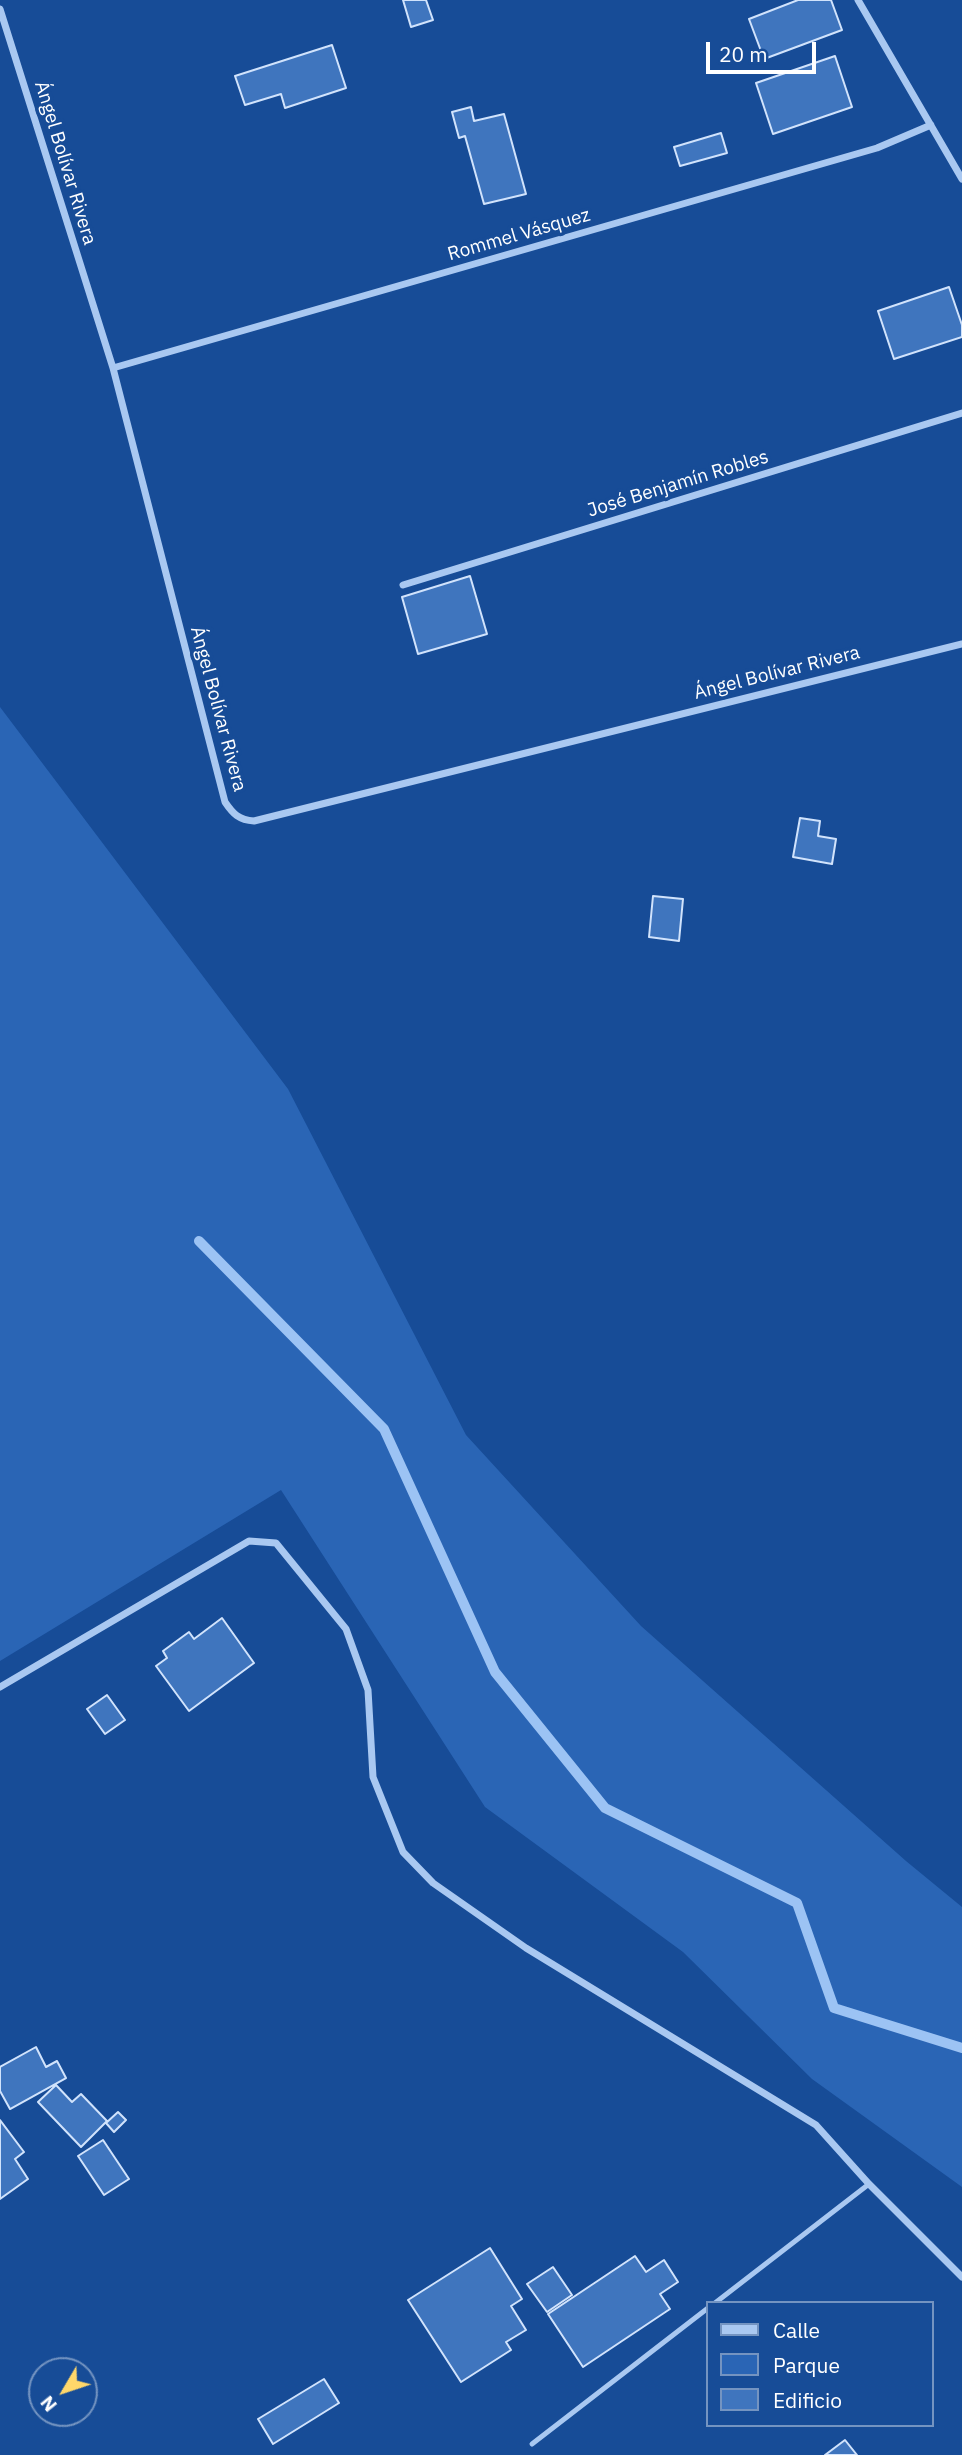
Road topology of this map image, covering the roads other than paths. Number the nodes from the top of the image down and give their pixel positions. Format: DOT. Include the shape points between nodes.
graph roads {
  1 [pos="858,0"];
  2 [pos="0,9"];
  3 [pos="931,125"];
  4 [pos="962,179"];
  5 [pos="113,368"];
  6 [pos="962,413"];
  7 [pos="403,585"];
  8 [pos="962,644"];
  9 [pos="0,1687"];
  10 [pos="869,2184"];
  11 [pos="962,2277"];
  12 [pos="718,2301"];
  13 [pos="706,2310"];
  14 [pos="532,2444"];
  1 -- 3 [label="street"];
  2 -- 5 [label="street, Ángel Bolívar Rivera"];
  3 -- 4 [label="street"];
  3 -- 5 [label="street, Rommel Vásquez" via="877,148"];
  5 -- 8 [label="street, Ángel Bolívar Rivera" via="225,802 242,820 254,821"];
  6 -- 7 [label="street, José Benjamín Robles"];
  9 -- 10 [label="street" via="249,1541 276,1543 346,1629 368,1690 373,1777 403,1852 433,1883 526,1948 817,2124"];
  10 -- 11 [label="street"];
  10 -- 12 [label="lane"];
  13 -- 14 [label="lane"];
}
